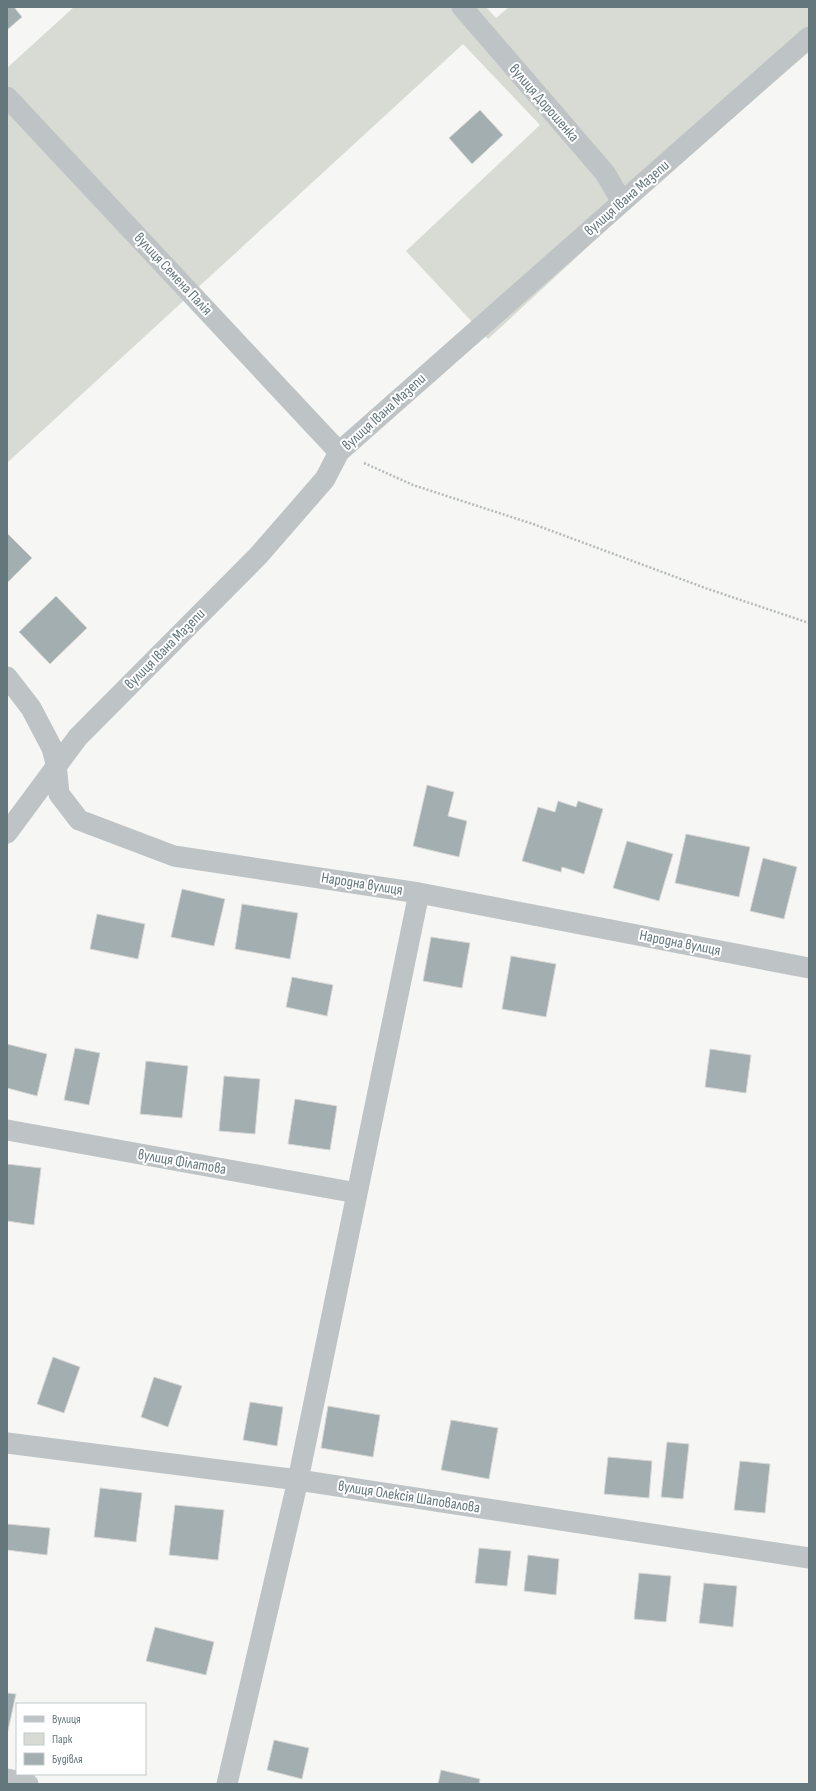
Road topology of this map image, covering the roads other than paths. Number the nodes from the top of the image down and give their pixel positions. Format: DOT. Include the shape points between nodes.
graph roads {
  1 [pos="462,7"];
  2 [pos="809,37"];
  3 [pos="7,97"];
  4 [pos="622,202"];
  5 [pos="339,452"];
  6 [pos="7,677"];
  7 [pos="56,764"];
  8 [pos="7,833"];
  9 [pos="419,893"];
  10 [pos="809,968"];
  11 [pos="7,1130"];
  12 [pos="357,1194"];
  13 [pos="7,1443"];
  14 [pos="298,1480"];
  15 [pos="809,1558"];
  16 [pos="7,1779"];
  17 [pos="28,1784"];
  18 [pos="227,1784"];
  1 -- 4 [label="street, вулиця Дорошенка" via="605,173"];
  2 -- 4 [label="street, вулиця Івана Мазепи"];
  3 -- 5 [label="street, вулиця Семена Палія"];
  4 -- 5 [label="street, вулиця Івана Мазепи"];
  5 -- 7 [label="street, вулиця Івана Мазепи" via="325,479 258,556 78,737"];
  6 -- 7 [label="street, Народна вулиця" via="31,708 52,748"];
  7 -- 8 [label="street, вулиця Івана Мазепи"];
  7 -- 9 [label="street, Народна вулиця" via="60,794 79,820 174,856"];
  9 -- 10 [label="street, Народна вулиця"];
  9 -- 12 [label="street"];
  11 -- 12 [label="street, вулиця Філатова"];
  12 -- 14 [label="street"];
  13 -- 14 [label="street, вулиця Олексія Шаповалова"];
  14 -- 15 [label="street, вулиця Олексія Шаповалова"];
  14 -- 18 [label="street"];
  16 -- 17 [label="street"];
}
